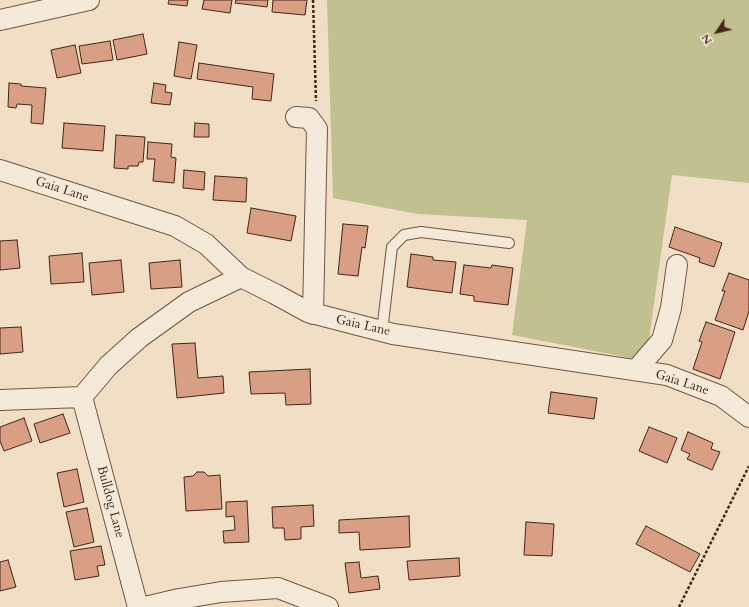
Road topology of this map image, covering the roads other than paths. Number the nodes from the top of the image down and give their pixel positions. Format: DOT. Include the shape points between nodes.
graph roads {
  1 [pos="89,0"];
  2 [pos="0,20"];
  3 [pos="296,117"];
  4 [pos="0,170"];
  5 [pos="509,243"];
  6 [pos="677,265"];
  7 [pos="241,277"];
  8 [pos="313,314"];
  9 [pos="382,331"];
  10 [pos="636,370"];
  11 [pos="82,398"];
  12 [pos="0,400"];
  13 [pos="749,417"];
  14 [pos="298,601"];
  15 [pos="138,607"];
  16 [pos="145,607"];
  17 [pos="328,607"];
  1 -- 2 [label="street"];
  3 -- 8 [label="street" via="309,118 317,128"];
  4 -- 7 [label="street, Gaia Lane" via="175,226 206,244"];
  5 -- 9 [label="lane" via="421,232 404,235 392,247"];
  6 -- 10 [label="street" via="671,308 662,340"];
  7 -- 8 [label="street, Gaia Lane"];
  7 -- 11 [label="street" via="189,302 139,338 108,366"];
  8 -- 9 [label="street, Gaia Lane"];
  9 -- 10 [label="street, Gaia Lane"];
  10 -- 13 [label="street, Gaia Lane" via="667,375 721,396"];
  11 -- 12 [label="street"];
  11 -- 15 [label="street, Bulldog Lane"];
  14 -- 16 [label="street" via="278,588 179,599"];
  14 -- 17 [label="street"];
}
